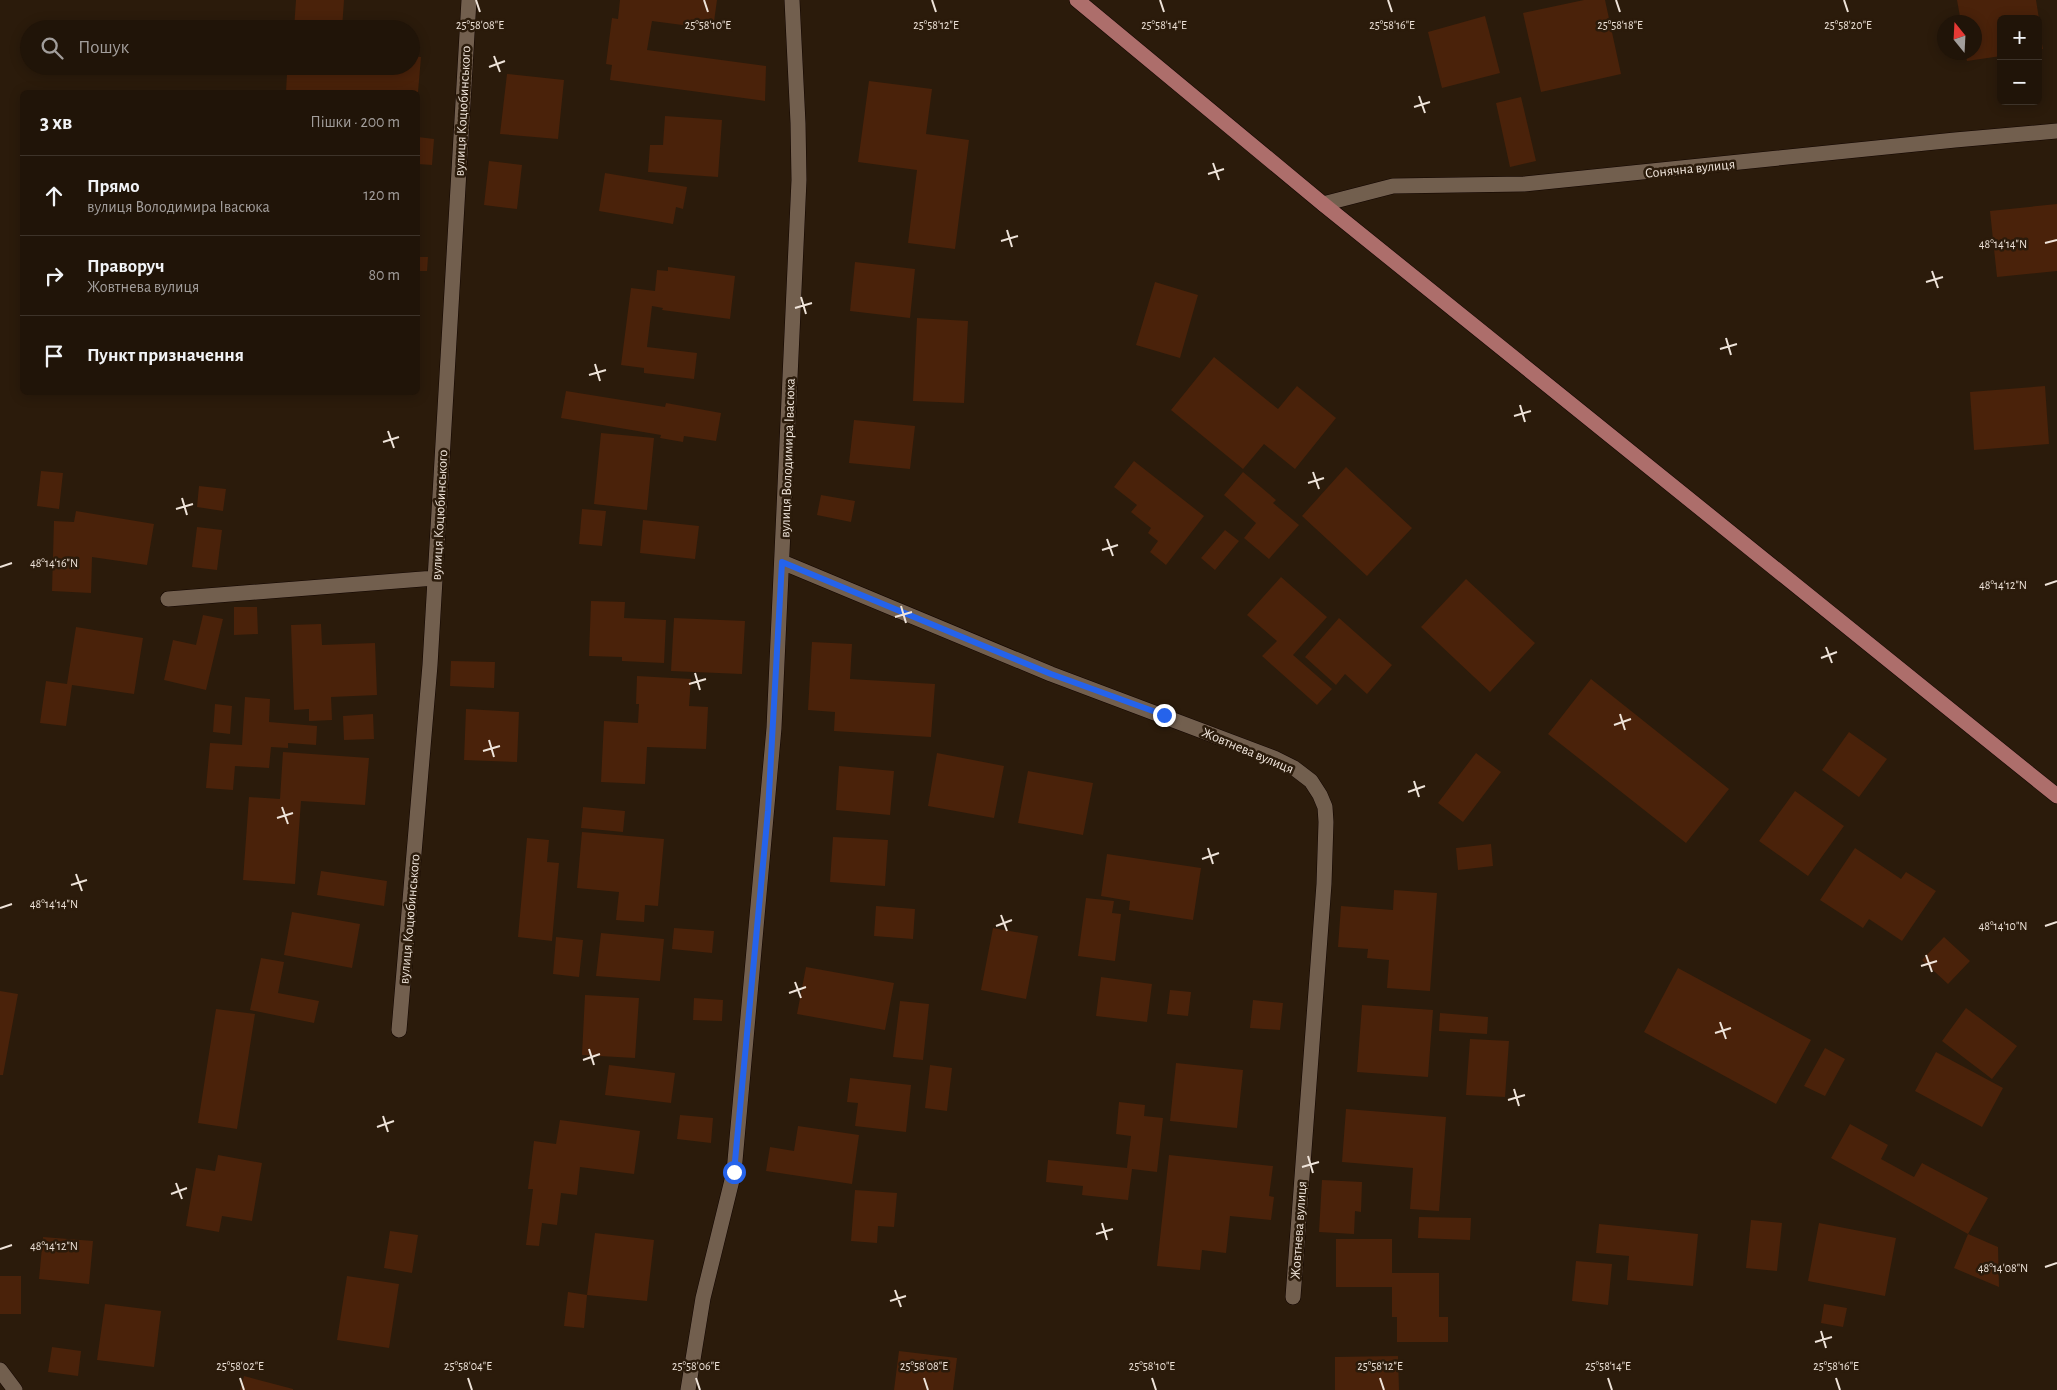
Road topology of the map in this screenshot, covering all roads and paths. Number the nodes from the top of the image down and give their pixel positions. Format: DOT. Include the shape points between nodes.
graph roads {
  1 [pos="469,0"];
  2 [pos="792,0"];
  3 [pos="1078,0"];
  4 [pos="2057,131"];
  5 [pos="1324,204"];
  6 [pos="782,562"];
  7 [pos="435,578"];
  8 [pos="168,598"];
  9 [pos="2057,796"];
  10 [pos="399,1030"];
  11 [pos="1293,1297"];
  12 [pos="0,1370"];
  13 [pos="16,1390"];
  14 [pos="688,1390"];
  1 -- 7 [label="street, вулиця Коцюбинського"];
  2 -- 6 [label="street, вулиця Володимира Івасюка" via="799,180"];
  3 -- 5 [label="main road"];
  4 -- 5 [label="street, Сонячна вулиця" via="1524,184 1393,186"];
  5 -- 9 [label="main road"];
  6 -- 11 [label="street, Жовтнева вулиця" via="1051,674 1274,758 1294,768 1316,788 1325,807 1324,884"];
  6 -- 14 [label="street, вулиця Володимира Івасюка" via="768,811 734,1172 703,1298"];
  7 -- 8 [label="street"];
  7 -- 10 [label="street, вулиця Коцюбинського"];
  12 -- 13 [label="street"];
}
